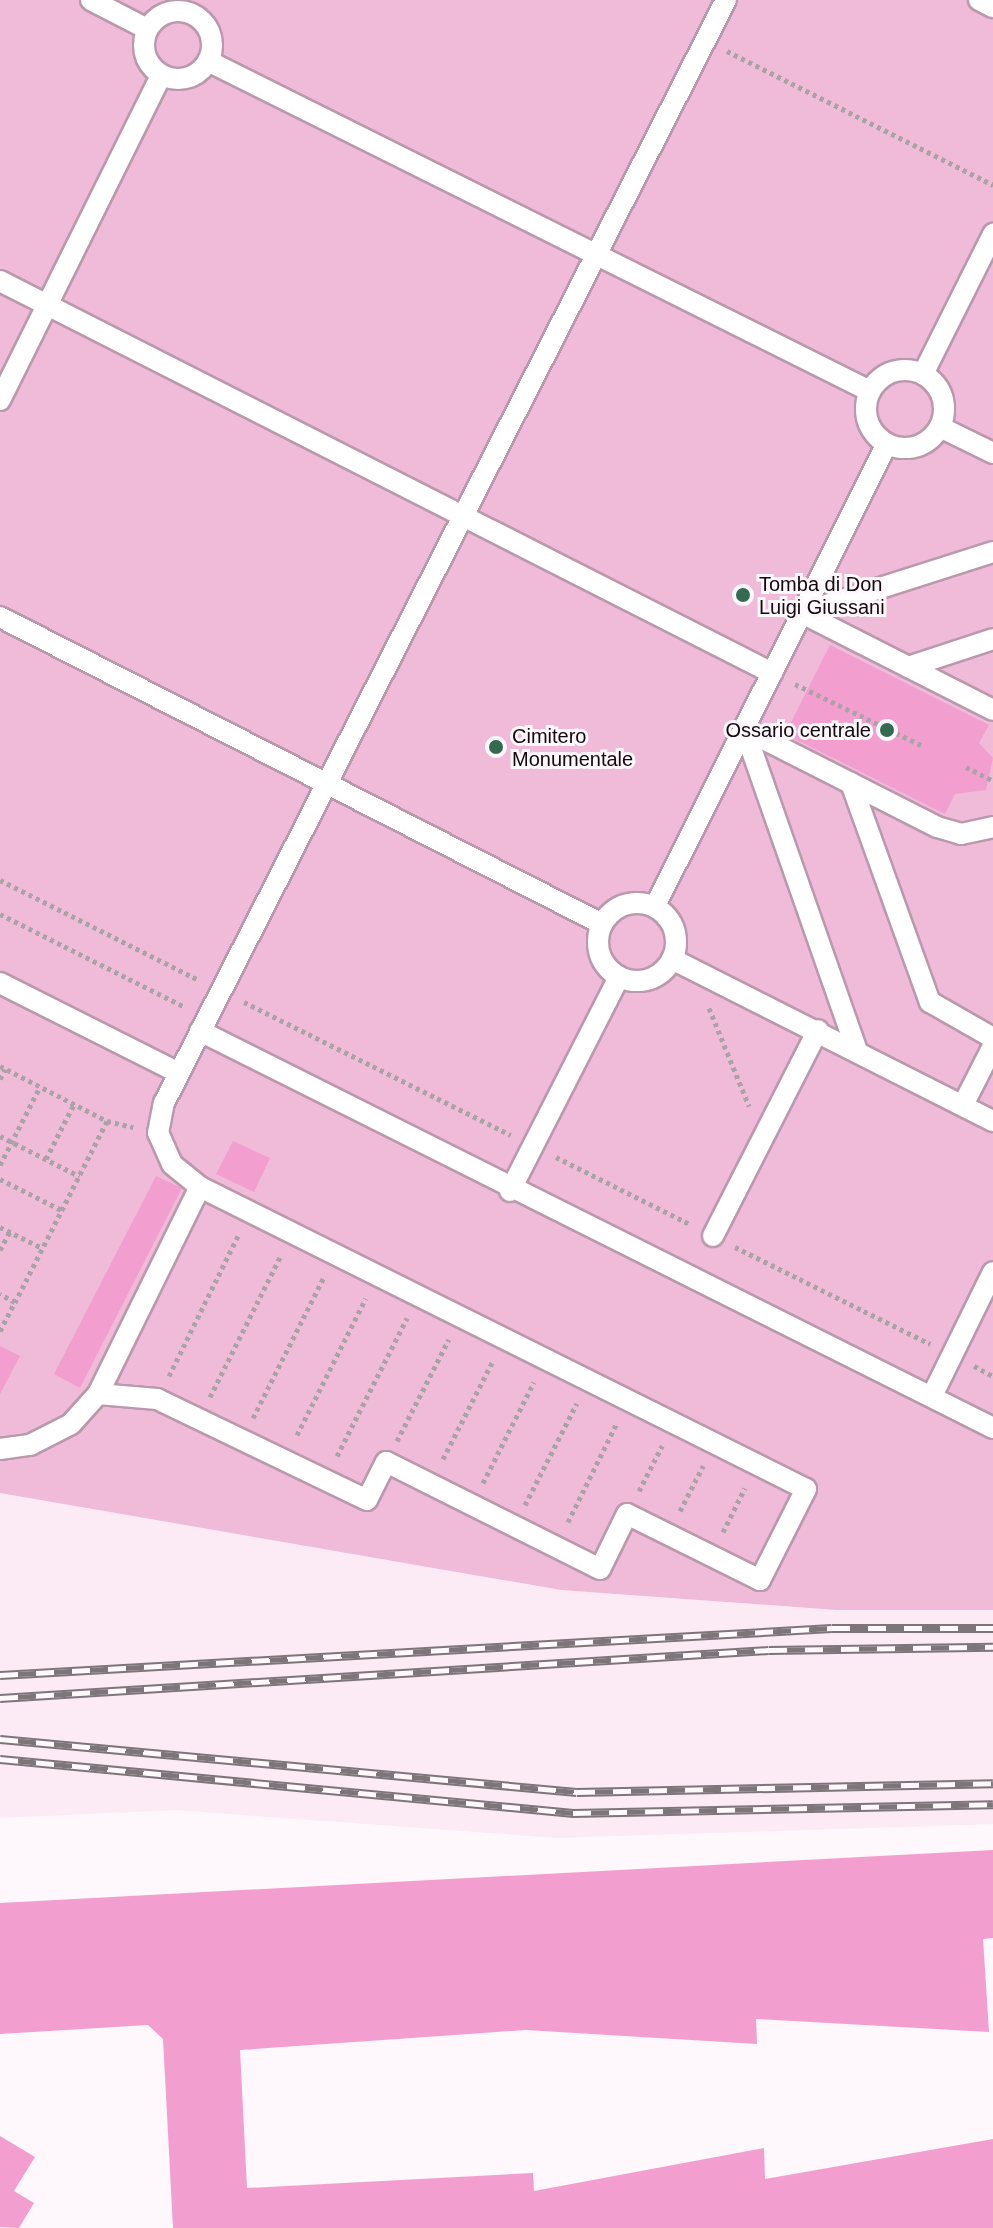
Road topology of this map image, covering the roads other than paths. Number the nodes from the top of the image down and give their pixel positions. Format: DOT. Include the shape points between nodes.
graph roads {
  1 [pos="91,0"];
  2 [pos="726,0"];
  3 [pos="979,0"];
  4 [pos="197,7"];
  5 [pos="993,7"];
  6 [pos="147,29"];
  7 [pos="208,61"];
  8 [pos="161,75"];
  9 [pos="993,234"];
  10 [pos="596,254"];
  11 [pos="0,281"];
  12 [pos="47,305"];
  13 [pos="923,374"];
  14 [pos="870,391"];
  15 [pos="0,400"];
  16 [pos="940,427"];
  17 [pos="887,444"];
  18 [pos="993,453"];
  19 [pos="463,516"];
  20 [pos="993,552"];
  21 [pos="802,613"];
  22 [pos="0,617"];
  23 [pos="993,639"];
  24 [pos="908,667"];
  25 [pos="772,673"];
  26 [pos="993,710"];
  27 [pos="744,729"];
  28 [pos="851,783"];
  29 [pos="326,784"];
  30 [pos="993,827"];
  31 [pos="655,906"];
  32 [pos="602,924"];
  33 [pos="672,959"];
  34 [pos="619,977"];
  35 [pos="0,983"];
  36 [pos="204,1024"];
  37 [pos="818,1030"];
  38 [pos="993,1038"];
  39 [pos="993,1046"];
  40 [pos="856,1048"];
  41 [pos="179,1073"];
  42 [pos="963,1105"];
  43 [pos="993,1121"];
  44 [pos="200,1187"];
  45 [pos="510,1191"];
  46 [pos="713,1236"];
  47 [pos="993,1272"];
  48 [pos="98,1394"];
  49 [pos="932,1396"];
  50 [pos="993,1428"];
  51 [pos="0,1449"];
  1 -- 6 [label="lane"];
  2 -- 10 [label="lane"];
  3 -- 5 [label="lane"];
  4 -- 6 [label="lane" via="163,14"];
  4 -- 7 [label="lane" via="211,40"];
  6 -- 8 [label="lane" via="147,60"];
  7 -- 8 [label="lane" via="182,78"];
  7 -- 10 [label="lane"];
  8 -- 12 [label="lane"];
  9 -- 13 [label="lane"];
  10 -- 14 [label="lane"];
  10 -- 19 [label="lane"];
  11 -- 12 [label="lane"];
  12 -- 15 [label="lane"];
  12 -- 19 [label="lane"];
  13 -- 14 [label="lane" via="899,370"];
  13 -- 16 [label="lane" via="940,391"];
  14 -- 17 [label="lane" via="870,427"];
  16 -- 17 [label="lane" via="911,448"];
  16 -- 18 [label="lane"];
  17 -- 21 [label="lane"];
  19 -- 25 [label="lane"];
  19 -- 29 [label="lane"];
  20 -- 21 [label="lane"];
  21 -- 24 [label="lane"];
  21 -- 25 [label="lane"];
  22 -- 29 [label="lane"];
  23 -- 24 [label="lane"];
  24 -- 26 [label="lane"];
  25 -- 27 [label="lane"];
  27 -- 28 [label="lane"];
  27 -- 31 [label="lane"];
  27 -- 40 [label="lane"];
  28 -- 30 [label="lane" via="937,827 961,834"];
  28 -- 38 [label="lane" via="930,1002"];
  29 -- 32 [label="lane"];
  29 -- 36 [label="lane"];
  31 -- 32 [label="lane" via="619,906"];
  31 -- 33 [label="lane" via="676,935"];
  32 -- 34 [label="lane" via="598,948"];
  33 -- 34 [label="lane" via="655,977"];
  33 -- 37 [label="lane"];
  34 -- 45 [label="lane"];
  35 -- 41 [label="lane"];
  36 -- 41 [label="lane"];
  36 -- 45 [label="lane"];
  37 -- 40 [label="lane"];
  37 -- 46 [label="lane"];
  39 -- 42 [label="lane"];
  40 -- 42 [label="lane"];
  41 -- 44 [label="lane" via="158,1133 172,1164"];
  42 -- 43 [label="lane"];
  44 -- 48 [label="lane"];
  44 -- 48 [label="lane" via="806,1489 760,1580 627,1514 600,1569 386,1462 367,1500 157,1399"];
  45 -- 49 [label="lane"];
  47 -- 49 [label="lane"];
  48 -- 51 [label="lane" via="71,1424 30,1445"];
  49 -- 50 [label="lane"];
}
